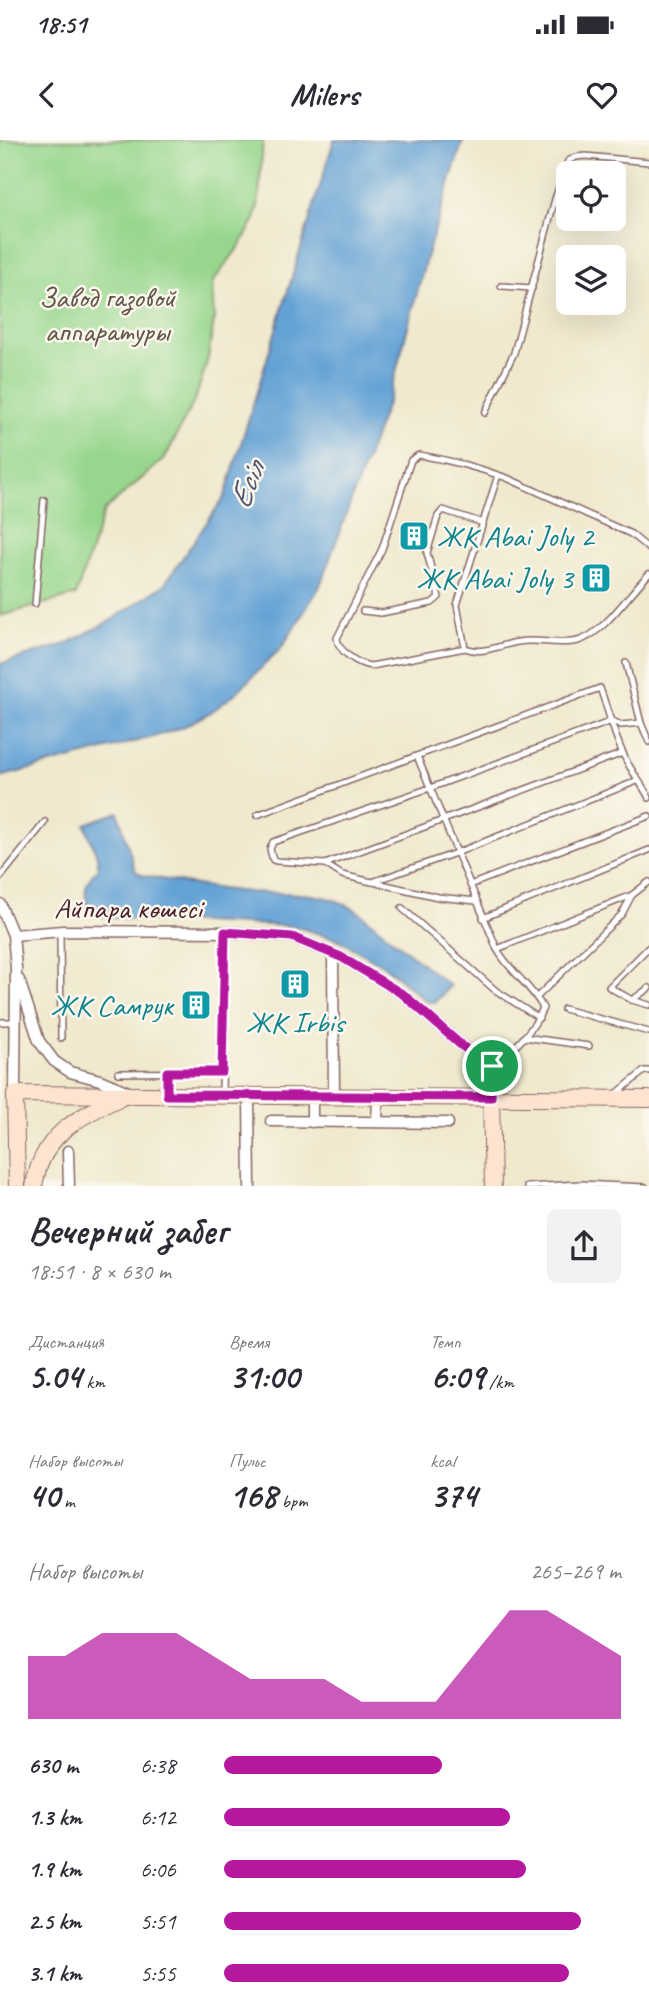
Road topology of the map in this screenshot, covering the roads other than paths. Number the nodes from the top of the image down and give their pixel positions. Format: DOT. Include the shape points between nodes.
graph roads {
  1 [pos="649,162"];
  2 [pos="501,286"];
  3 [pos="532,288"];
  4 [pos="485,413"];
  5 [pos="498,475"];
  6 [pos="44,500"];
  7 [pos="483,523"];
  8 [pos="649,549"];
  9 [pos="649,574"];
  10 [pos="35,604"];
  11 [pos="363,611"];
  12 [pos="465,648"];
  13 [pos="626,663"];
  14 [pos="612,721"];
  15 [pos="641,723"];
  16 [pos="649,742"];
  17 [pos="622,753"];
  18 [pos="418,756"];
  19 [pos="637,781"];
  20 [pos="430,788"];
  21 [pos="649,799"];
  22 [pos="257,814"];
  23 [pos="649,816"];
  24 [pos="443,820"];
  25 [pos="45,822"];
  26 [pos="649,850"];
  27 [pos="456,853"];
  28 [pos="325,864"];
  29 [pos="0,878"];
  30 [pos="372,882"];
  31 [pos="649,882"];
  32 [pos="470,885"];
  33 [pos="632,895"];
  34 [pos="476,901"];
  35 [pos="0,904"];
  36 [pos="402,908"];
  37 [pos="483,918"];
  38 [pos="60,931"];
  39 [pos="225,932"];
  40 [pos="13,935"];
  41 [pos="649,947"];
  42 [pos="497,949"];
  43 [pos="333,954"];
  44 [pos="16,968"];
  45 [pos="649,988"];
  46 [pos="537,997"];
  47 [pos="632,1000"];
  48 [pos="649,1005"];
  49 [pos="564,1009"];
  50 [pos="539,1018"];
  51 [pos="0,1022"];
  52 [pos="14,1022"];
  53 [pos="649,1032"];
  54 [pos="524,1037"];
  55 [pos="61,1038"];
  56 [pos="589,1045"];
  57 [pos="492,1066"];
  58 [pos="649,1071"];
  59 [pos="167,1072"];
  60 [pos="222,1072"];
  61 [pos="118,1073"];
  62 [pos="15,1094"];
  63 [pos="130,1095"];
  64 [pos="167,1095"];
  65 [pos="222,1096"];
  66 [pos="249,1096"];
  67 [pos="312,1096"];
  68 [pos="334,1096"];
  69 [pos="378,1097"];
  70 [pos="491,1097"];
  71 [pos="611,1098"];
  72 [pos="649,1099"];
  73 [pos="271,1121"];
  74 [pos="313,1122"];
  75 [pos="377,1122"];
  76 [pos="449,1123"];
  77 [pos="68,1151"];
  78 [pos="580,1185"];
  79 [pos="17,1186"];
  80 [pos="34,1186"];
  81 [pos="69,1186"];
  82 [pos="250,1186"];
  83 [pos="492,1186"];
  84 [pos="527,1186"];
  85 [pos="645,1186"];
  1 -- 3 [label="lane" via="586,156 568,161"];
  2 -- 3 [label="lane"];
  3 -- 4 [label="lane" via="514,353"];
  5 -- 7 [label="lane"];
  5 -- 8 [label="lane" via="631,534"];
  5 -- 12 [label="lane" via="419,454 411,460 382,549 337,638 341,650 371,666"];
  6 -- 10 [label="lane"];
  7 -- 11 [label="lane" via="443,510 438,516 427,553 439,597 432,603 380,613"];
  7 -- 12 [label="lane" via="457,605"];
  9 -- 12 [label="lane" via="606,621 579,641 520,641 477,652"];
  13 -- 15 [label="lane"];
  14 -- 15 [label="lane"];
  14 -- 17 [label="lane"];
  14 -- 18 [label="lane" via="600,688"];
  14 -- 20 [label="lane"];
  15 -- 16 [label="lane"];
  17 -- 19 [label="lane"];
  17 -- 24 [label="lane"];
  18 -- 20 [label="lane"];
  18 -- 22 [label="lane"];
  19 -- 21 [label="lane"];
  19 -- 27 [label="lane"];
  20 -- 24 [label="lane"];
  20 -- 28 [label="lane" via="271,845 273,860"];
  23 -- 32 [label="lane"];
  24 -- 27 [label="lane"];
  24 -- 28 [label="lane"];
  25 -- 29 [label="lane"];
  26 -- 37 [label="lane"];
  27 -- 30 [label="lane"];
  27 -- 32 [label="lane"];
  28 -- 30 [label="lane" via="342,875"];
  30 -- 34 [label="lane"];
  31 -- 33 [label="lane"];
  32 -- 34 [label="lane"];
  33 -- 42 [label="lane"];
  33 -- 46 [label="lane" via="622,914"];
  34 -- 37 [label="lane"];
  35 -- 40 [label="street"];
  36 -- 50 [label="lane" via="495,990"];
  37 -- 42 [label="lane"];
  38 -- 39 [label="street, Айпара көшесі"];
  38 -- 40 [label="street, Айпара көшесі"];
  38 -- 55 [label="lane"];
  39 -- 43 [label="street, Айпара көшесі" via="292,937"];
  39 -- 60 [label="lane"];
  40 -- 44 [label="street"];
  41 -- 47 [label="lane" via="609,987"];
  42 -- 46 [label="lane"];
  43 -- 57 [label="street, Айпара көшесі" via="404,995"];
  43 -- 68 [label="street"];
  44 -- 52 [label="street"];
  44 -- 63 [label="street" via="31,1020 48,1055 70,1072"];
  45 -- 47 [label="lane"];
  46 -- 50 [label="lane" via="543,1007"];
  47 -- 48 [label="lane"];
  49 -- 53 [label="lane"];
  50 -- 54 [label="lane"];
  51 -- 52 [label="lane"];
  52 -- 62 [label="street"];
  54 -- 56 [label="lane"];
  54 -- 57 [label="lane"];
  57 -- 70 [label="street"];
  58 -- 71 [label="lane"];
  59 -- 60 [label="lane"];
  59 -- 61 [label="lane"];
  59 -- 64 [label="lane"];
  60 -- 65 [label="lane"];
  62 -- 63 [label="street"];
  62 -- 79 [label="street"];
  63 -- 64 [label="street"];
  63 -- 80 [label="street" via="55,1136 43,1154"];
  64 -- 65 [label="street"];
  65 -- 66 [label="street"];
  66 -- 67 [label="street"];
  66 -- 82 [label="street"];
  67 -- 68 [label="street"];
  67 -- 74 [label="street"];
  68 -- 69 [label="street"];
  69 -- 70 [label="street"];
  69 -- 75 [label="street"];
  70 -- 71 [label="street"];
  70 -- 83 [label="street"];
  71 -- 72 [label="street"];
  73 -- 74 [label="street"];
  74 -- 75 [label="street"];
  75 -- 76 [label="street"];
  77 -- 81 [label="street"];
  78 -- 84 [label="lane"];
  78 -- 85 [label="lane"];
}
